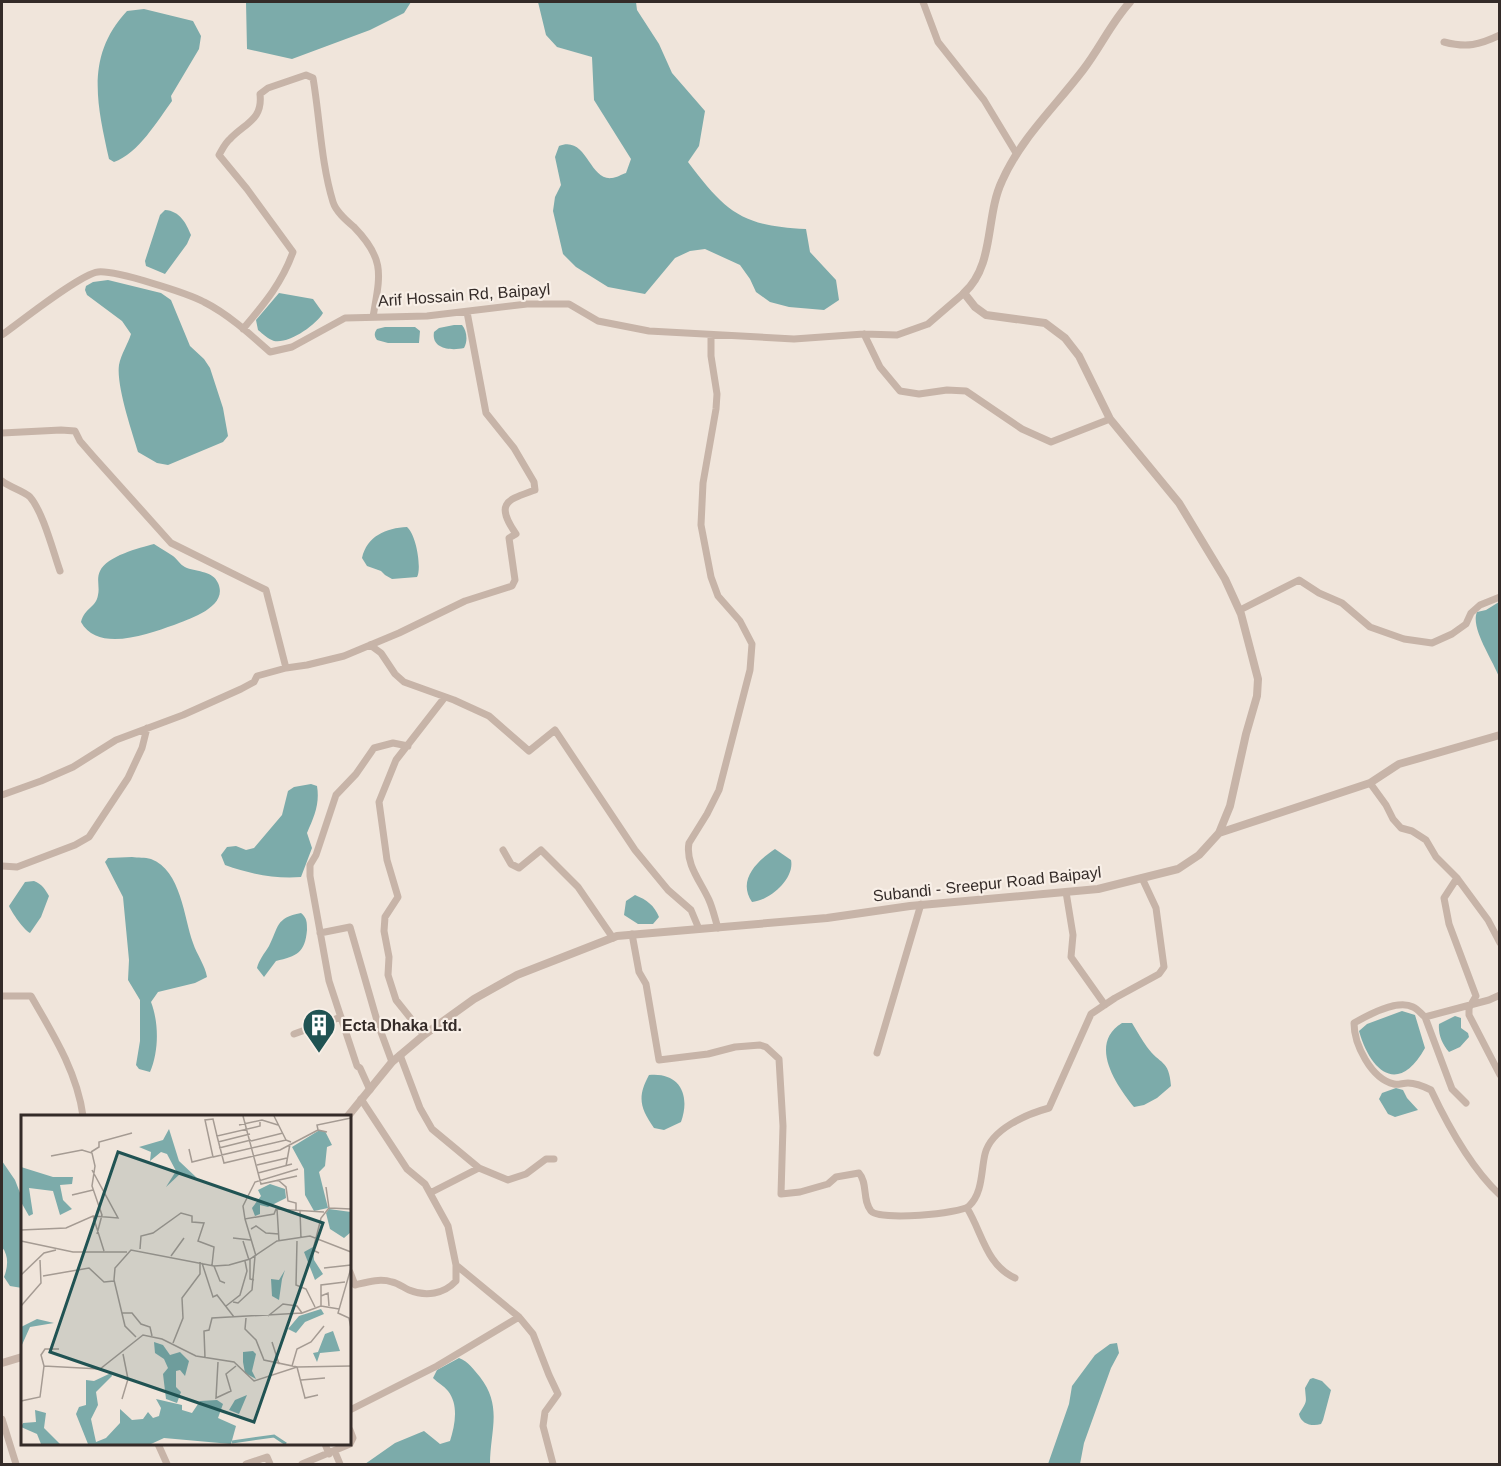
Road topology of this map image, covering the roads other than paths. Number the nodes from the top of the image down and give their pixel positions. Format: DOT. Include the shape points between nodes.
graph roads {
  1 [pos="923,2"];
  2 [pos="1130,2"];
  3 [pos="1500,35"];
  4 [pos="1444,42"];
  5 [pos="1016,153"];
  6 [pos="964,293"];
  7 [pos="467,312"];
  8 [pos="373,316"];
  9 [pos="243,329"];
  10 [pos="864,334"];
  11 [pos="2,335"];
  12 [pos="711,335"];
  13 [pos="1110,419"];
  14 [pos="2,433"];
  15 [pos="2,481"];
  16 [pos="60,571"];
  17 [pos="1500,597"];
  18 [pos="1239,610"];
  19 [pos="370,645"];
  20 [pos="286,668"];
  21 [pos="445,697"];
  22 [pos="147,728"];
  23 [pos="1500,735"];
  24 [pos="408,746"];
  25 [pos="1370,783"];
  26 [pos="2,795"];
  27 [pos="1219,833"];
  28 [pos="503,850"];
  29 [pos="2,866"];
  30 [pos="1142,878"];
  31 [pos="1457,878"];
  32 [pos="1066,892"];
  33 [pos="921,904"];
  34 [pos="718,928"];
  35 [pos="699,929"];
  36 [pos="320,933"];
  37 [pos="632,934"];
  38 [pos="613,938"];
  39 [pos="1500,943"];
  40 [pos="1500,995"];
  41 [pos="2,996"];
  42 [pos="1473,1003"];
  43 [pos="1105,1005"];
  44 [pos="341,1017"];
  45 [pos="1425,1017"];
  46 [pos="294,1034"];
  47 [pos="424,1035"];
  48 [pos="876,1053"];
  49 [pos="400,1055"];
  50 [pos="392,1062"];
  51 [pos="1500,1075"];
  52 [pos="370,1090"];
  53 [pos="361,1099"];
  54 [pos="1466,1103"];
  55 [pos="83,1115"];
  56 [pos="349,1115"];
  57 [pos="554,1160"];
  58 [pos="479,1168"];
  59 [pos="430,1193"];
  60 [pos="1500,1195"];
  61 [pos="967,1208"];
  62 [pos="456,1264"];
  63 [pos="351,1275"];
  64 [pos="1015,1278"];
  65 [pos="519,1317"];
  66 [pos="21,1357"];
  67 [pos="2,1363"];
  68 [pos="351,1409"];
  69 [pos="2,1419"];
  70 [pos="159,1445"];
  71 [pos="326,1445"];
  72 [pos="347,1445"];
  73 [pos="332,1453"];
  74 [pos="16,1464"];
  75 [pos="167,1464"];
  76 [pos="246,1464"];
  77 [pos="270,1464"];
  78 [pos="302,1464"];
  79 [pos="340,1464"];
  80 [pos="553,1464"];
  1 -- 5 [label="street" via="938,42 984,100"];
  2 -- 5 [label="street" via="1107,30 1083,70"];
  3 -- 4 [label="street" via="1481,44 1462,46"];
  5 -- 6 [label="street, Arif Hossain Rd, Baipayl" via="1000,184 981,269"];
  6 -- 10 [label="street, Arif Hossain Rd, Baipayl" via="928,324 897,335"];
  6 -- 13 [label="street, Subandi - Sreepur Road Baipayl" via="986,315 1045,323 1065,338 1079,356"];
  7 -- 8 [label="street, Arif Hossain Rd, Baipayl"];
  7 -- 12 [label="street, Arif Hossain Rd, Baipayl" via="527,304 569,304 598,321 649,331"];
  7 -- 19 [label="street" via="486,413 514,448 536,487 505,505 516,534 509,538 515,580 512,586 465,601"];
  8 -- 9 [label="street, Arif Hossain Rd, Baipayl" via="345,318 292,347 270,352"];
  8 -- 9 [label="street" via="380,274 376,256 334,205 313,78 306,75 260,94 261,107 255,117 228,140 219,155 293,252 273,294"];
  9 -- 11 [label="street, Arif Hossain Rd, Baipayl" via="203,301 129,276 97,272 72,284"];
  10 -- 12 [label="street, Arif Hossain Rd, Baipayl" via="794,339"];
  10 -- 13 [label="street" via="880,367 900,391 966,391 1022,429 1051,442"];
  12 -- 34 [label="street" via="716,402 703,483 701,525 718,596 740,621 752,644 750,670 719,790 688,848"];
  13 -- 18 [label="street, Subandi - Sreepur Road Baipayl" via="1179,502"];
  14 -- 20 [label="street" via="75,431 171,543 266,590"];
  15 -- 16 [label="street" via="31,498"];
  17 -- 18 [label="street" via="1480,605 1466,624 1432,643 1404,639 1370,627 1342,603 1299,579"];
  18 -- 27 [label="street, Subandi - Sreepur Road Baipayl" via="1258,679 1257,696 1230,806"];
  19 -- 20 [label="street" via="344,656"];
  19 -- 21 [label="street" via="404,682"];
  20 -- 22 [label="street" via="257,676 241,689"];
  21 -- 24 [label="street"];
  21 -- 35 [label="street" via="489,716 529,751 555,730 635,850 668,890 691,910"];
  22 -- 26 [label="street" via="116,740 52,777"];
  22 -- 29 [label="street" via="129,778 89,837 17,867"];
  23 -- 25 [label="street" via="1399,764"];
  24 -- 36 [label="street" via="393,743 374,748 336,795 310,865"];
  24 -- 47 [label="street" via="396,760 379,802 387,860 398,897 385,917 384,931 390,957 388,975 396,1000"];
  25 -- 27 [label="street"];
  25 -- 31 [label="street" via="1401,828 1426,840"];
  27 -- 30 [label="street, Subandi - Sreepur Road Baipayl" via="1199,855 1178,869"];
  28 -- 38 [label="street" via="511,864 519,868 541,850 578,887"];
  30 -- 32 [label="street, Subandi - Sreepur Road Baipayl"];
  30 -- 43 [label="street" via="1156,908 1164,967 1159,975"];
  31 -- 39 [label="street"];
  31 -- 42 [label="street" via="1444,898 1449,924 1476,996"];
  32 -- 33 [label="street, Subandi - Sreepur Road Baipayl"];
  32 -- 43 [label="street" via="1073,935 1071,957"];
  33 -- 34 [label="street, Subandi - Sreepur Road Baipayl"];
  33 -- 48 [label="street"];
  34 -- 35 [label="street, Subandi - Sreepur Road Baipayl"];
  35 -- 37 [label="street, Subandi - Sreepur Road Baipayl"];
  36 -- 44 [label="street"];
  36 -- 50 [label="street" via="350,927"];
  37 -- 38 [label="street, Subandi - Sreepur Road Baipayl"];
  37 -- 61 [label="street" via="639,972 646,984 659,1060 760,1045 779,1059 783,1126 780,1194 800,1192 828,1184 836,1177 859,1173 864,1178 866,1200 876,1215"];
  38 -- 47 [label="street, Subandi - Sreepur Road Baipayl" via="517,975 474,999"];
  40 -- 42 [label="street"];
  41 -- 55 [label="street" via="31,996 63,1050 81,1096"];
  42 -- 45 [label="street"];
  42 -- 51 [label="street" via="1469,1016"];
  43 -- 61 [label="street" via="1091,1014 1049,1108 1025,1115 990,1141 975,1200"];
  44 -- 46 [label="street"];
  44 -- 52 [label="street" via="357,1066"];
  45 -- 54 [label="street" via="1452,1089"];
  45 -- 60 [label="street" via="1412,1006 1391,1007 1354,1023 1354,1032 1380,1078 1431,1090 1478,1172"];
  47 -- 49 [label="street, Subandi - Sreepur Road Baipayl"];
  49 -- 50 [label="street, Subandi - Sreepur Road Baipayl"];
  49 -- 58 [label="street" via="432,1129"];
  50 -- 52 [label="street, Subandi - Sreepur Road Baipayl"];
  52 -- 53 [label="street, Subandi - Sreepur Road Baipayl"];
  53 -- 56 [label="street, Subandi - Sreepur Road Baipayl"];
  53 -- 59 [label="street" via="407,1169"];
  57 -- 58 [label="street" via="546,1159 526,1174 508,1180"];
  58 -- 59 [label="street"];
  59 -- 62 [label="street" via="448,1226"];
  61 -- 64 [label="street" via="986,1250 1004,1273"];
  62 -- 63 [label="street" via="456,1281 449,1290 430,1295 393,1282 374,1280 355,1285"];
  62 -- 65 [label="street"];
  65 -- 68 [label="street" via="437,1366"];
  65 -- 80 [label="street" via="533,1334 558,1394 546,1412 543,1426"];
  66 -- 67 [label="street"];
  69 -- 74 [label="street"];
  70 -- 75 [label="street"];
  71 -- 73 [label="street"];
  72 -- 73 [label="street"];
  73 -- 78 [label="street"];
  73 -- 79 [label="street"];
  76 -- 77 [label="street" via="267,1456"];
}
